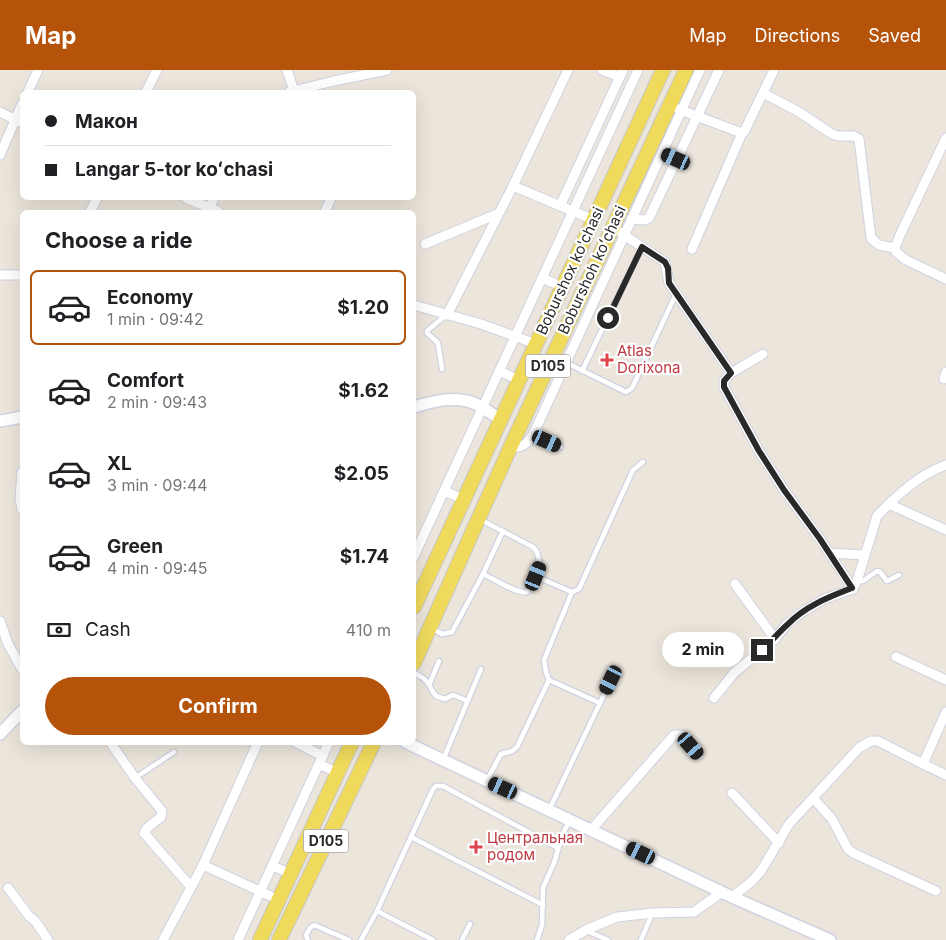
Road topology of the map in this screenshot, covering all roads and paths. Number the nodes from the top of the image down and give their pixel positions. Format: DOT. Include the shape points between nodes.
graph roads {
  1 [pos="38,70"];
  2 [pos="157,70"];
  3 [pos="287,70"];
  4 [pos="387,70"];
  5 [pos="568,70"];
  6 [pos="602,70"];
  7 [pos="638,70"];
  8 [pos="663,70"];
  9 [pos="686,70"];
  10 [pos="700,70"];
  11 [pos="719,70"];
  12 [pos="774,70"];
  13 [pos="621,74"];
  14 [pos="29,90"];
  15 [pos="147,90"];
  16 [pos="292,90"];
  17 [pos="301,90"];
  18 [pos="763,93"];
  19 [pos="675,108"];
  20 [pos="0,112"];
  21 [pos="696,116"];
  22 [pos="19,121"];
  23 [pos="742,133"];
  24 [pos="946,138"];
  25 [pos="656,150"];
  26 [pos="0,155"];
  27 [pos="676,159"];
  28 [pos="512,186"];
  29 [pos="190,200"];
  30 [pos="560,206"];
  31 [pos="208,210"];
  32 [pos="573,211"];
  33 [pos="497,214"];
  34 [pos="631,218"];
  35 [pos="594,220"];
  36 [pos="618,231"];
  37 [pos="425,244"];
  38 [pos="642,247"];
  39 [pos="896,248"];
  40 [pos="692,249"];
  41 [pos="0,275"];
  42 [pos="20,275"];
  43 [pos="542,278"];
  44 [pos="946,279"];
  45 [pos="563,287"];
  46 [pos="676,294"];
  47 [pos="416,306"];
  48 [pos="447,315"];
  49 [pos="515,336"];
  50 [pos="536,344"];
  51 [pos="763,354"];
  52 [pos="566,362"];
  53 [pos="442,369"];
  54 [pos="499,371"];
  55 [pos="582,371"];
  56 [pos="731,373"];
  57 [pos="519,380"];
  58 [pos="416,406"];
  59 [pos="482,408"];
  60 [pos="20,417"];
  61 [pos="500,419"];
  62 [pos="0,421"];
  63 [pos="533,434"];
  64 [pos="561,447"];
  65 [pos="510,448"];
  66 [pos="643,462"];
  67 [pos="946,465"];
  68 [pos="444,491"];
  69 [pos="463,499"];
  70 [pos="889,504"];
  71 [pos="478,518"];
  72 [pos="946,530"];
  73 [pos="503,531"];
  74 [pos="416,552"];
  75 [pos="829,553"];
  76 [pos="865,555"];
  77 [pos="483,574"];
  78 [pos="899,575"];
  79 [pos="536,576"];
  80 [pos="735,584"];
  81 [pos="855,585"];
  82 [pos="572,592"];
  83 [pos="416,604"];
  84 [pos="0,621"];
  85 [pos="430,627"];
  86 [pos="775,639"];
  87 [pos="896,657"];
  88 [pos="416,658"];
  89 [pos="439,661"];
  90 [pos="20,665"];
  91 [pos="481,669"];
  92 [pos="416,674"];
  93 [pos="549,680"];
  94 [pos="611,680"];
  95 [pos="946,680"];
  96 [pos="430,684"];
  97 [pos="714,698"];
  98 [pos="468,701"];
  99 [pos="600,703"];
  100 [pos="946,712"];
  101 [pos="20,713"];
  102 [pos="0,734"];
  103 [pos="112,745"];
  104 [pos="257,745"];
  105 [pos="299,745"];
  106 [pos="328,745"];
  107 [pos="351,745"];
  108 [pos="373,745"];
  109 [pos="411,745"];
  110 [pos="174,752"];
  111 [pos="699,755"];
  112 [pos="321,760"];
  113 [pos="443,760"];
  114 [pos="923,764"];
  115 [pos="338,773"];
  116 [pos="946,776"];
  117 [pos="135,778"];
  118 [pos="487,780"];
  119 [pos="732,793"];
  120 [pos="813,798"];
  121 [pos="549,810"];
  122 [pos="570,820"];
  123 [pos="592,830"];
  124 [pos="411,837"];
  125 [pos="779,843"];
  126 [pos="558,848"];
  127 [pos="203,865"];
  128 [pos="273,866"];
  129 [pos="291,874"];
  130 [pos="191,887"];
  131 [pos="8,888"];
  132 [pos="936,891"];
  133 [pos="261,892"];
  134 [pos="727,894"];
  135 [pos="278,900"];
  136 [pos="542,905"];
  137 [pos="377,911"];
  138 [pos="653,913"];
  139 [pos="470,924"];
  140 [pos="586,930"];
  141 [pos="48,940"];
  142 [pos="163,940"];
  143 [pos="238,940"];
  144 [pos="260,940"];
  145 [pos="279,940"];
  146 [pos="308,940"];
  147 [pos="349,940"];
  148 [pos="361,940"];
  149 [pos="433,940"];
  150 [pos="462,940"];
  151 [pos="537,940"];
  152 [pos="569,940"];
  153 [pos="608,940"];
  154 [pos="641,940"];
  155 [pos="830,940"];
  1 -- 14 [label="street"];
  2 -- 15 [label="street"];
  3 -- 16 [label="street"];
  4 -- 17 [label="street"];
  5 -- 28 [label="street"];
  6 -- 13 [label="street"];
  7 -- 32 [label="street"];
  8 -- 35 [label="main road, Boburshox ko'chasi / D105"];
  9 -- 19 [label="main road, Boburshoh koʻchasi / D105"];
  10 -- 19 [label="street"];
  11 -- 21 [label="street"];
  12 -- 18 [label="street"];
  13 -- 30 [label="street"];
  18 -- 23 [label="street" via="746,131"];
  18 -- 39 [label="street" via="832,134 859,139 871,238 880,245"];
  19 -- 21 [label="street"];
  19 -- 25 [label="main road, Boburshoh koʻchasi / D105"];
  20 -- 22 [label="street"];
  21 -- 23 [label="street"];
  21 -- 27 [label="street"];
  22 -- 26 [label="street"];
  23 -- 40 [label="street"];
  24 -- 39 [label="street"];
  25 -- 27 [label="street"];
  25 -- 34 [label="street"];
  25 -- 36 [label="main road, Boburshoh koʻchasi / D105"];
  27 -- 34 [label="street" via="649,218"];
  28 -- 30 [label="street"];
  28 -- 33 [label="street"];
  29 -- 31 [label="street"];
  30 -- 32 [label="street"];
  32 -- 35 [label="street"];
  32 -- 43 [label="street"];
  33 -- 37 [label="street"];
  33 -- 48 [label="street"];
  34 -- 36 [label="street"];
  35 -- 45 [label="main road, Boburshox ko'chasi / D105"];
  36 -- 38 [label="street"];
  36 -- 52 [label="street"];
  36 -- 65 [label="main road, Boburshoh koʻchasi / D105"];
  38 -- 46 [label="street" via="665,262 669,283"];
  38 -- 55 [label="lane"];
  39 -- 44 [label="street" via="896,252 906,260"];
  41 -- 42 [label="street"];
  43 -- 45 [label="street"];
  43 -- 49 [label="street"];
  45 -- 50 [label="main road, Boburshox ko'chasi / D105"];
  46 -- 55 [label="lane" via="632,388 626,392"];
  46 -- 56 [label="street"];
  47 -- 48 [label="street"];
  48 -- 49 [label="street"];
  48 -- 53 [label="lane" via="427,331 438,343"];
  49 -- 50 [label="street"];
  49 -- 54 [label="street"];
  50 -- 57 [label="main road, Boburshox ko'chasi / D105"];
  51 -- 56 [label="street"];
  52 -- 55 [label="lane"];
  52 -- 63 [label="street"];
  54 -- 57 [label="street"];
  54 -- 59 [label="street"];
  56 -- 75 [label="street" via="724,381 724,387 759,451"];
  57 -- 61 [label="main road, Boburshox ko'chasi / D105"];
  58 -- 59 [label="street" via="461,400"];
  59 -- 61 [label="street"];
  59 -- 68 [label="street"];
  60 -- 62 [label="street"];
  61 -- 69 [label="main road, Boburshox ko'chasi / D105"];
  63 -- 64 [label="lane"];
  63 -- 65 [label="street" via="523,447"];
  65 -- 71 [label="main road, Boburshoh koʻchasi / D105"];
  66 -- 82 [label="lane" via="633,470 580,586"];
  67 -- 70 [label="street" via="907,487"];
  68 -- 69 [label="street"];
  68 -- 74 [label="street"];
  69 -- 83 [label="main road, Boburshox ko'chasi / D105"];
  70 -- 72 [label="street"];
  70 -- 76 [label="street" via="877,516"];
  71 -- 73 [label="lane"];
  71 -- 85 [label="main road, Boburshoh koʻchasi / D105"];
  73 -- 77 [label="lane"];
  73 -- 79 [label="lane" via="537,552 540,565"];
  75 -- 76 [label="street"];
  75 -- 81 [label="street"];
  76 -- 81 [label="street"];
  77 -- 79 [label="lane" via="524,593"];
  77 -- 85 [label="lane" via="452,632 442,634"];
  78 -- 81 [label="lane" via="887,581 877,571"];
  79 -- 82 [label="lane"];
  80 -- 86 [label="street"];
  81 -- 86 [label="street" via="813,605 787,624"];
  82 -- 93 [label="lane" via="544,660"];
  84 -- 90 [label="street"];
  85 -- 88 [label="main road, Boburshoh koʻchasi / D105"];
  86 -- 97 [label="street" via="734,673"];
  87 -- 95 [label="street"];
  89 -- 96 [label="lane"];
  91 -- 98 [label="lane"];
  92 -- 96 [label="lane"];
  93 -- 99 [label="lane"];
  93 -- 118 [label="lane" via="517,747 501,754"];
  94 -- 99 [label="lane"];
  96 -- 98 [label="lane" via="436,696 445,698 453,695"];
  98 -- 113 [label="lane"];
  99 -- 121 [label="lane"];
  100 -- 114 [label="street"];
  101 -- 102 [label="street"];
  103 -- 117 [label="street"];
  104 -- 127 [label="street"];
  105 -- 112 [label="street"];
  106 -- 112 [label="street"];
  107 -- 115 [label="main road, D105"];
  108 -- 145 [label="main road, D105"];
  109 -- 113 [label="street"];
  110 -- 117 [label="lane"];
  111 -- 123 [label="street" via="681,735 674,734"];
  112 -- 115 [label="street"];
  112 -- 128 [label="street"];
  113 -- 118 [label="street"];
  114 -- 116 [label="street"];
  114 -- 120 [label="street" via="882,742 871,741 859,748"];
  115 -- 129 [label="main road, D105"];
  117 -- 130 [label="street" via="162,811 162,817 144,833"];
  118 -- 121 [label="street"];
  119 -- 125 [label="street"];
  120 -- 125 [label="street" via="789,824"];
  120 -- 132 [label="street" via="832,819 853,853"];
  121 -- 122 [label="street"];
  122 -- 123 [label="street"];
  122 -- 126 [label="lane"];
  123 -- 134 [label="street"];
  124 -- 126 [label="lane" via="433,789 439,785"];
  124 -- 136 [label="lane"];
  124 -- 137 [label="lane"];
  125 -- 134 [label="street" via="751,882"];
  126 -- 136 [label="lane" via="543,888"];
  127 -- 130 [label="street"];
  127 -- 133 [label="street"];
  128 -- 129 [label="street"];
  128 -- 133 [label="street"];
  129 -- 135 [label="main road, D105"];
  130 -- 142 [label="street"];
  131 -- 141 [label="street"];
  133 -- 135 [label="street"];
  133 -- 143 [label="street"];
  134 -- 138 [label="street" via="694,912"];
  134 -- 155 [label="street"];
  135 -- 144 [label="main road, D105"];
  136 -- 151 [label="lane" via="542,930"];
  137 -- 148 [label="lane"];
  137 -- 149 [label="lane"];
  138 -- 140 [label="street" via="617,918"];
  138 -- 154 [label="lane"];
  139 -- 150 [label="lane"];
  140 -- 152 [label="street"];
  140 -- 153 [label="lane"];
  146 -- 147 [label="lane" via="306,935 314,925"];
}
